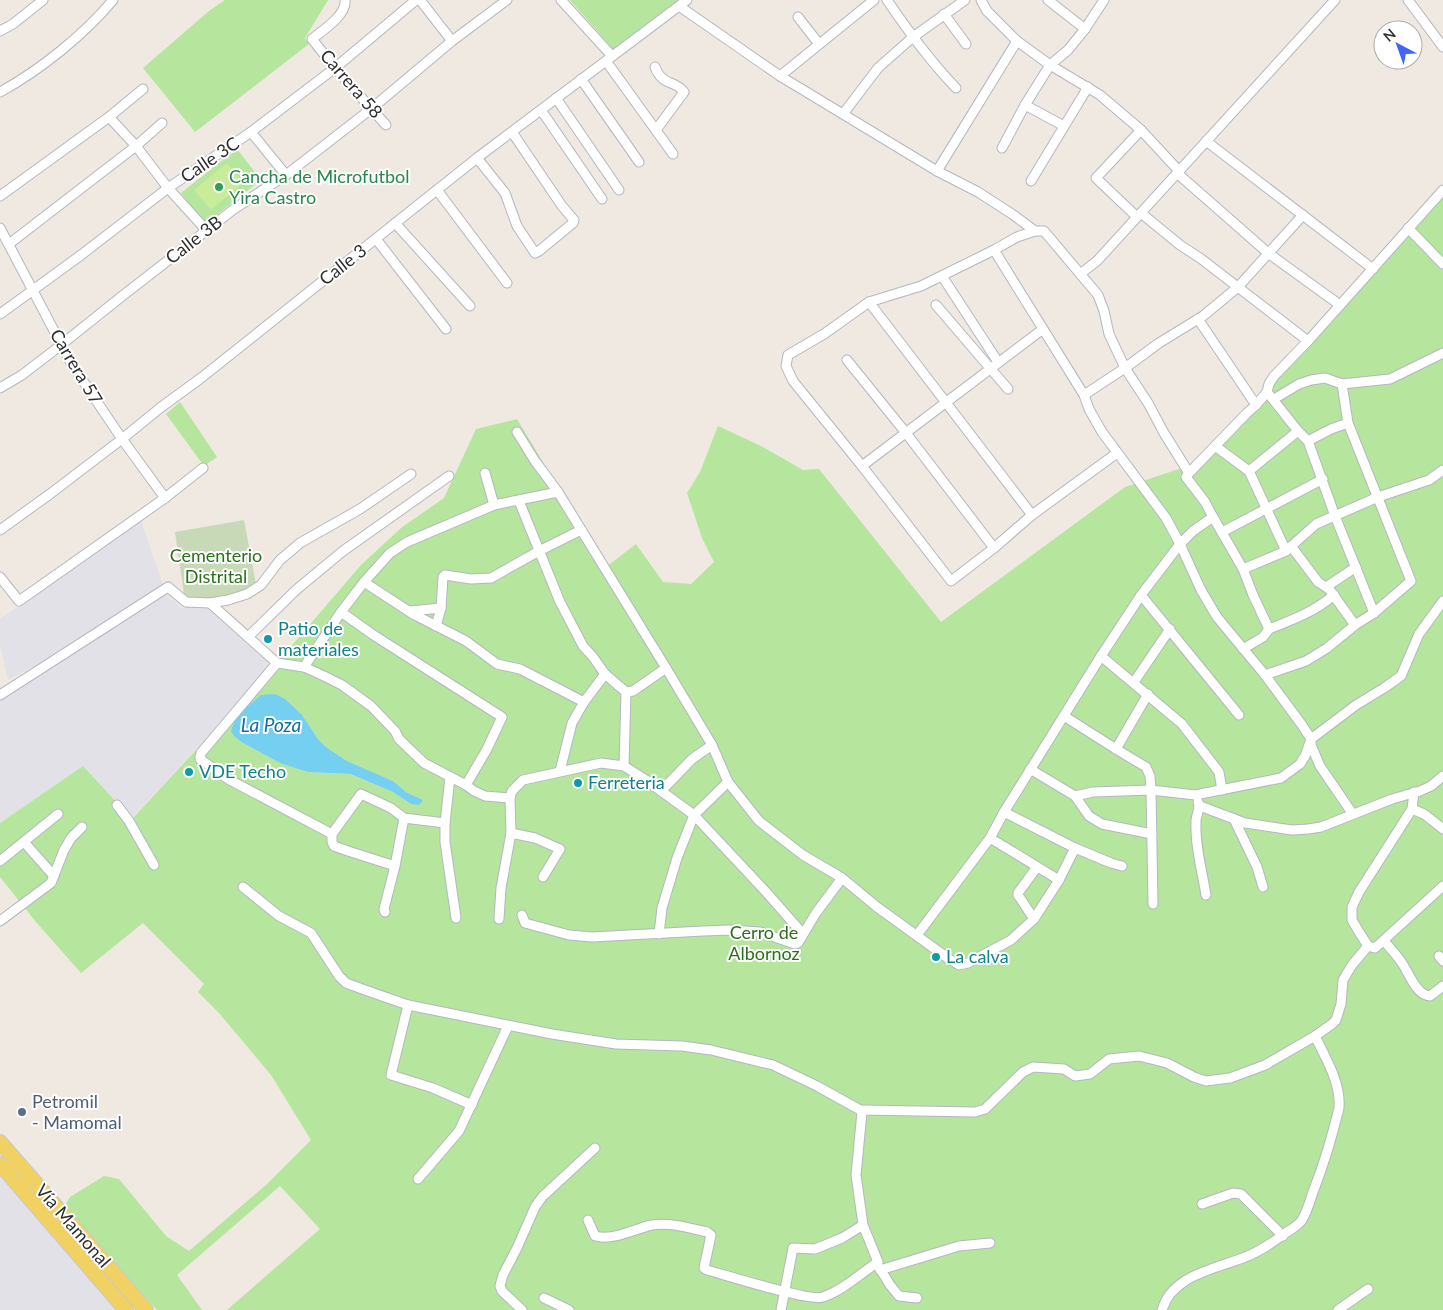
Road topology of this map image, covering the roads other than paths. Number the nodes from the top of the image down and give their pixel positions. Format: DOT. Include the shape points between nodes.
graph roads {
  1 [pos="43,0"];
  2 [pos="114,0"];
  3 [pos="345,0"];
  4 [pos="416,0"];
  5 [pos="420,0"];
  6 [pos="507,0"];
  7 [pos="561,0"];
  8 [pos="687,0"];
  9 [pos="874,0"];
  10 [pos="887,0"];
  11 [pos="965,0"];
  12 [pos="981,0"];
  13 [pos="1048,0"];
  14 [pos="1104,0"];
  15 [pos="1335,0"];
  16 [pos="1408,0"];
  17 [pos="679,6"];
  18 [pos="944,14"];
  19 [pos="798,17"];
  20 [pos="1085,30"];
  21 [pos="0,31"];
  22 [pos="913,37"];
  23 [pos="452,41"];
  24 [pos="1016,41"];
  25 [pos="819,44"];
  26 [pos="966,44"];
  27 [pos="1443,46"];
  28 [pos="609,58"];
  29 [pos="1050,65"];
  30 [pos="655,67"];
  31 [pos="335,68"];
  32 [pos="780,76"];
  33 [pos="581,80"];
  34 [pos="1088,87"];
  35 [pos="956,88"];
  36 [pos="143,89"];
  37 [pos="0,92"];
  38 [pos="556,98"];
  39 [pos="1025,105"];
  40 [pos="371,109"];
  41 [pos="541,110"];
  42 [pos="843,114"];
  43 [pos="109,117"];
  44 [pos="162,123"];
  45 [pos="386,125"];
  46 [pos="1064,126"];
  47 [pos="656,130"];
  48 [pos="1141,130"];
  49 [pos="251,132"];
  50 [pos="512,132"];
  51 [pos="1206,141"];
  52 [pos="136,146"];
  53 [pos="1002,148"];
  54 [pos="673,154"];
  55 [pos="477,158"];
  56 [pos="639,162"];
  57 [pos="937,171"];
  58 [pos="1178,172"];
  59 [pos="286,175"];
  60 [pos="1031,181"];
  61 [pos="168,188"];
  62 [pos="437,190"];
  63 [pos="619,190"];
  64 [pos="1443,190"];
  65 [pos="0,196"];
  66 [pos="602,199"];
  67 [pos="1139,215"];
  68 [pos="1303,215"];
  69 [pos="396,223"];
  70 [pos="0,228"];
  71 [pos="1408,228"];
  72 [pos="1035,230"];
  73 [pos="207,231"];
  74 [pos="376,239"];
  75 [pos="9,244"];
  76 [pos="994,250"];
  77 [pos="1268,253"];
  78 [pos="1443,264"];
  79 [pos="1373,270"];
  80 [pos="1080,274"];
  81 [pos="942,276"];
  82 [pos="507,283"];
  83 [pos="1238,287"];
  84 [pos="33,291"];
  85 [pos="869,302"];
  86 [pos="936,305"];
  87 [pos="1340,305"];
  88 [pos="470,306"];
  89 [pos="0,314"];
  90 [pos="1198,320"];
  91 [pos="446,329"];
  92 [pos="1043,329"];
  93 [pos="1308,341"];
  94 [pos="61,345"];
  95 [pos="1443,353"];
  96 [pos="847,360"];
  97 [pos="994,365"];
  98 [pos="1125,368"];
  99 [pos="1342,384"];
  100 [pos="0,388"];
  101 [pos="1008,389"];
  102 [pos="1084,395"];
  103 [pos="1271,396"];
  104 [pos="946,403"];
  105 [pos="1256,405"];
  106 [pos="1348,423"];
  107 [pos="1298,431"];
  108 [pos="517,432"];
  109 [pos="906,433"];
  110 [pos="122,439"];
  111 [pos="1308,441"];
  112 [pos="1214,446"];
  113 [pos="1117,453"];
  114 [pos="862,466"];
  115 [pos="202,468"];
  116 [pos="1443,470"];
  117 [pos="1248,471"];
  118 [pos="485,473"];
  119 [pos="1189,473"];
  120 [pos="412,474"];
  121 [pos="449,476"];
  122 [pos="1322,479"];
  123 [pos="558,492"];
  124 [pos="166,498"];
  125 [pos="1378,498"];
  126 [pos="519,501"];
  127 [pos="494,505"];
  128 [pos="1266,509"];
  129 [pos="1032,515"];
  130 [pos="1336,516"];
  131 [pos="1213,517"];
  132 [pos="0,530"];
  133 [pos="581,530"];
  134 [pos="1222,532"];
  135 [pos="1180,544"];
  136 [pos="994,548"];
  137 [pos="1288,549"];
  138 [pos="539,550"];
  139 [pos="1356,567"];
  140 [pos="1243,570"];
  141 [pos="0,577"];
  142 [pos="364,582"];
  143 [pos="1332,592"];
  144 [pos="1141,594"];
  145 [pos="1443,601"];
  146 [pos="210,604"];
  147 [pos="441,608"];
  148 [pos="410,611"];
  149 [pos="341,612"];
  150 [pos="1374,614"];
  151 [pos="1355,625"];
  152 [pos="436,626"];
  153 [pos="1170,629"];
  154 [pos="1268,629"];
  155 [pos="248,637"];
  156 [pos="1243,649"];
  157 [pos="1101,656"];
  158 [pos="277,663"];
  159 [pos="304,667"];
  160 [pos="666,668"];
  161 [pos="605,674"];
  162 [pos="1265,675"];
  163 [pos="1134,682"];
  164 [pos="626,692"];
  165 [pos="1148,694"];
  166 [pos="0,695"];
  167 [pos="584,702"];
  168 [pos="1239,715"];
  169 [pos="1064,716"];
  170 [pos="1311,739"];
  171 [pos="712,745"];
  172 [pos="1116,749"];
  173 [pos="624,766"];
  174 [pos="1030,769"];
  175 [pos="560,771"];
  176 [pos="1443,776"];
  177 [pos="450,777"];
  178 [pos="728,782"];
  179 [pos="466,785"];
  180 [pos="1151,790"];
  181 [pos="1222,790"];
  182 [pos="661,791"];
  183 [pos="1414,792"];
  184 [pos="1195,795"];
  185 [pos="1075,796"];
  186 [pos="510,798"];
  187 [pos="117,805"];
  188 [pos="1200,806"];
  189 [pos="1412,809"];
  190 [pos="1004,812"];
  191 [pos="1352,813"];
  192 [pos="58,814"];
  193 [pos="694,815"];
  194 [pos="404,818"];
  195 [pos="1234,819"];
  196 [pos="445,823"];
  197 [pos="82,827"];
  198 [pos="1443,829"];
  199 [pos="511,833"];
  200 [pos="332,834"];
  201 [pos="1152,834"];
  202 [pos="990,838"];
  203 [pos="24,842"];
  204 [pos="1075,848"];
  205 [pos="0,861"];
  206 [pos="154,865"];
  207 [pos="395,866"];
  208 [pos="1122,866"];
  209 [pos="1038,867"];
  210 [pos="54,876"];
  211 [pos="543,877"];
  212 [pos="842,878"];
  213 [pos="1059,880"];
  214 [pos="1443,886"];
  215 [pos="244,887"];
  216 [pos="1263,887"];
  217 [pos="1206,896"];
  218 [pos="1154,904"];
  219 [pos="385,912"];
  220 [pos="522,915"];
  221 [pos="456,918"];
  222 [pos="499,919"];
  223 [pos="1034,919"];
  224 [pos="0,921"];
  225 [pos="659,934"];
  226 [pos="803,934"];
  227 [pos="916,935"];
  228 [pos="1384,941"];
  229 [pos="1368,946"];
  230 [pos="1443,986"];
  231 [pos="408,1005"];
  232 [pos="508,1026"];
  233 [pos="1316,1036"];
  234 [pos="472,1105"];
  235 [pos="862,1111"];
  236 [pos="0,1142"];
  237 [pos="595,1148"];
  238 [pos="0,1164"];
  239 [pos="418,1179"];
  240 [pos="1202,1204"];
  241 [pos="588,1220"];
  242 [pos="863,1225"];
  243 [pos="1283,1236"];
  244 [pos="990,1243"];
  245 [pos="879,1266"];
  246 [pos="1368,1289"];
  247 [pos="785,1292"];
  248 [pos="544,1298"];
  249 [pos="917,1298"];
  250 [pos="126,1310"];
  251 [pos="146,1310"];
  252 [pos="522,1310"];
  253 [pos="569,1310"];
  254 [pos="781,1310"];
  255 [pos="1162,1310"];
  256 [pos="1338,1310"];
  1 -- 21 [label="street"];
  2 -- 37 [label="street" via="68,45"];
  3 -- 31 [label="street, Carrera 58" via="341,15 312,39"];
  4 -- 31 [label="street, Calle 3C"];
  5 -- 23 [label="street"];
  6 -- 23 [label="street, Calle 3B"];
  7 -- 28 [label="street"];
  8 -- 17 [label="street, Calle 3"];
  9 -- 25 [label="street"];
  10 -- 22 [label="street"];
  11 -- 18 [label="street"];
  12 -- 24 [label="street" via="987,12"];
  13 -- 20 [label="street"];
  14 -- 20 [label="street"];
  15 -- 51 [label="street"];
  16 -- 27 [label="street"];
  17 -- 28 [label="street, Calle 3"];
  17 -- 32 [label="street"];
  18 -- 22 [label="street"];
  18 -- 26 [label="street"];
  19 -- 25 [label="street"];
  20 -- 29 [label="street"];
  22 -- 35 [label="street"];
  22 -- 42 [label="street" via="878,68"];
  23 -- 40 [label="street, Calle 3B"];
  24 -- 29 [label="street"];
  24 -- 57 [label="street"];
  25 -- 32 [label="street"];
  28 -- 33 [label="street, Calle 3"];
  28 -- 47 [label="street"];
  29 -- 34 [label="street"];
  29 -- 39 [label="street"];
  30 -- 47 [label="street" via="661,78 684,92"];
  31 -- 40 [label="street, Carrera 58"];
  31 -- 49 [label="street, Calle 3C"];
  32 -- 42 [label="street"];
  33 -- 38 [label="street, Calle 3"];
  33 -- 56 [label="street"];
  34 -- 46 [label="street"];
  34 -- 48 [label="street"];
  36 -- 43 [label="street"];
  38 -- 41 [label="street, Calle 3"];
  38 -- 63 [label="street"];
  39 -- 46 [label="street"];
  39 -- 53 [label="street"];
  40 -- 45 [label="street, Carrera 58"];
  40 -- 59 [label="street, Calle 3B"];
  41 -- 50 [label="street, Calle 3"];
  41 -- 66 [label="street"];
  42 -- 57 [label="street"];
  43 -- 52 [label="street"];
  43 -- 65 [label="street"];
  44 -- 52 [label="street"];
  46 -- 60 [label="street"];
  47 -- 54 [label="street"];
  48 -- 58 [label="street"];
  48 -- 67 [label="street" via="1096,178"];
  49 -- 59 [label="street"];
  49 -- 61 [label="street, Calle 3C"];
  50 -- 55 [label="street, Calle 3"];
  50 -- 55 [label="street" via="574,220 539,251 535,253 520,232 505,193"];
  51 -- 58 [label="street"];
  51 -- 68 [label="street"];
  52 -- 61 [label="street"];
  52 -- 75 [label="street"];
  55 -- 62 [label="street, Calle 3"];
  57 -- 72 [label="street" via="978,192"];
  58 -- 67 [label="street"];
  58 -- 77 [label="street"];
  59 -- 73 [label="street, Calle 3B"];
  61 -- 73 [label="street"];
  61 -- 84 [label="street, Calle 3C"];
  62 -- 69 [label="street, Calle 3"];
  62 -- 82 [label="street"];
  64 -- 71 [label="street"];
  67 -- 80 [label="street" via="1097,261"];
  67 -- 83 [label="street"];
  68 -- 77 [label="street"];
  68 -- 79 [label="street"];
  69 -- 74 [label="street, Calle 3"];
  69 -- 88 [label="street"];
  70 -- 75 [label="street, Carrera 57"];
  71 -- 78 [label="street"];
  71 -- 79 [label="street"];
  72 -- 76 [label="street"];
  72 -- 80 [label="street" via="1044,231"];
  73 -- 94 [label="street, Calle 3B"];
  74 -- 91 [label="street"];
  74 -- 110 [label="street, Calle 3"];
  75 -- 84 [label="street, Carrera 57"];
  76 -- 81 [label="street"];
  76 -- 92 [label="street"];
  77 -- 83 [label="street"];
  77 -- 87 [label="street"];
  79 -- 87 [label="street"];
  80 -- 98 [label="street" via="1098,295 1109,334"];
  81 -- 85 [label="street"];
  81 -- 97 [label="street"];
  83 -- 90 [label="street"];
  83 -- 93 [label="street"];
  84 -- 89 [label="street, Calle 3C"];
  84 -- 94 [label="street, Carrera 57"];
  85 -- 104 [label="street"];
  85 -- 114 [label="street" via="788,355 786,366 793,381"];
  86 -- 97 [label="street"];
  87 -- 93 [label="street"];
  90 -- 98 [label="street"];
  90 -- 105 [label="street"];
  92 -- 97 [label="street"];
  92 -- 102 [label="street"];
  93 -- 103 [label="street" via="1274,376 1269,384"];
  94 -- 100 [label="street, Calle 3B"];
  94 -- 110 [label="street, Carrera 57"];
  95 -- 99 [label="street" via="1390,379"];
  96 -- 109 [label="street"];
  97 -- 101 [label="street"];
  97 -- 104 [label="street"];
  98 -- 102 [label="street"];
  98 -- 119 [label="street"];
  99 -- 103 [label="street" via="1325,378 1311,380"];
  99 -- 106 [label="street"];
  102 -- 113 [label="street"];
  103 -- 105 [label="street"];
  103 -- 107 [label="street"];
  104 -- 109 [label="street"];
  104 -- 129 [label="street"];
  105 -- 112 [label="street"];
  106 -- 111 [label="street"];
  106 -- 125 [label="street"];
  107 -- 111 [label="street"];
  107 -- 117 [label="street"];
  108 -- 123 [label="street"];
  109 -- 114 [label="street"];
  109 -- 136 [label="street"];
  110 -- 124 [label="street, Carrera 57"];
  110 -- 132 [label="street, Calle 3"];
  111 -- 122 [label="street"];
  112 -- 117 [label="street"];
  112 -- 119 [label="street"];
  113 -- 129 [label="street"];
  113 -- 135 [label="street" via="1166,518"];
  114 -- 136 [label="street" via="951,582"];
  115 -- 124 [label="street"];
  116 -- 125 [label="street" via="1429,480"];
  117 -- 128 [label="street"];
  118 -- 127 [label="street"];
  119 -- 131 [label="street" via="1186,477"];
  120 -- 146 [label="street" via="300,544 280,560 254,590"];
  121 -- 155 [label="street" via="343,551 296,590"];
  122 -- 128 [label="street"];
  122 -- 130 [label="street"];
  123 -- 126 [label="street"];
  123 -- 133 [label="street"];
  124 -- 141 [label="street" via="19,601"];
  125 -- 130 [label="street"];
  125 -- 150 [label="street" via="1411,581"];
  126 -- 127 [label="street"];
  126 -- 138 [label="street"];
  127 -- 142 [label="street" via="407,542 390,554"];
  128 -- 134 [label="street"];
  128 -- 137 [label="street"];
  129 -- 136 [label="street"];
  130 -- 137 [label="street" via="1316,524"];
  130 -- 139 [label="street"];
  131 -- 134 [label="street"];
  131 -- 135 [label="street"];
  133 -- 138 [label="street"];
  133 -- 160 [label="street"];
  134 -- 140 [label="street"];
  135 -- 144 [label="street"];
  135 -- 156 [label="street" via="1217,617"];
  137 -- 140 [label="street"];
  137 -- 143 [label="street" via="1318,582"];
  138 -- 147 [label="street" via="491,578 445,575"];
  138 -- 161 [label="street" via="560,602 583,646"];
  139 -- 143 [label="street" via="1328,585"];
  139 -- 150 [label="street"];
  140 -- 154 [label="street"];
  142 -- 148 [label="street"];
  142 -- 149 [label="street"];
  143 -- 151 [label="street"];
  143 -- 154 [label="street" via="1323,604 1306,614"];
  144 -- 153 [label="street"];
  144 -- 157 [label="street"];
  145 -- 170 [label="street" via="1419,634 1401,676"];
  146 -- 155 [label="street"];
  146 -- 166 [label="street" via="186,602 168,587"];
  147 -- 148 [label="street"];
  147 -- 152 [label="street"];
  148 -- 152 [label="street"];
  149 -- 159 [label="street"];
  149 -- 179 [label="street" via="502,717"];
  150 -- 151 [label="street"];
  151 -- 162 [label="street" via="1306,661"];
  152 -- 167 [label="street" via="466,641 497,664 520,669"];
  153 -- 163 [label="street"];
  153 -- 168 [label="street"];
  154 -- 156 [label="street" via="1264,637"];
  155 -- 158 [label="street"];
  156 -- 162 [label="street"];
  157 -- 163 [label="street"];
  157 -- 169 [label="street"];
  158 -- 159 [label="street"];
  158 -- 200 [label="street" via="202,752 200,759 228,780"];
  159 -- 177 [label="street" via="342,685 371,706 424,763"];
  160 -- 164 [label="street" via="633,691"];
  160 -- 171 [label="street"];
  161 -- 164 [label="street"];
  161 -- 167 [label="street"];
  162 -- 170 [label="street"];
  163 -- 165 [label="street"];
  164 -- 173 [label="street"];
  165 -- 172 [label="street"];
  165 -- 181 [label="street" via="1182,724 1219,772"];
  167 -- 175 [label="street" via="572,723"];
  169 -- 172 [label="street"];
  169 -- 174 [label="street"];
  170 -- 181 [label="street" via="1305,756 1290,773 1281,778"];
  170 -- 191 [label="street" via="1320,766"];
  171 -- 178 [label="street"];
  171 -- 182 [label="street" via="692,759"];
  172 -- 180 [label="street" via="1146,766"];
  173 -- 175 [label="street" via="601,763"];
  173 -- 182 [label="street"];
  174 -- 185 [label="street"];
  174 -- 190 [label="street"];
  175 -- 186 [label="street" via="523,780"];
  176 -- 183 [label="street" via="1431,786"];
  177 -- 179 [label="street"];
  177 -- 196 [label="street"];
  178 -- 193 [label="street"];
  178 -- 212 [label="street" via="759,821 773,833 803,856"];
  179 -- 186 [label="street" via="485,796"];
  180 -- 184 [label="street"];
  180 -- 185 [label="street" via="1093,792"];
  180 -- 201 [label="street"];
  181 -- 184 [label="street"];
  182 -- 193 [label="street"];
  183 -- 189 [label="street"];
  183 -- 191 [label="street"];
  184 -- 188 [label="street"];
  185 -- 201 [label="street" via="1089,816 1102,824"];
  186 -- 199 [label="street"];
  187 -- 206 [label="street"];
  188 -- 195 [label="street"];
  188 -- 217 [label="street" via="1196,820"];
  189 -- 198 [label="street"];
  189 -- 229 [label="street" via="1352,907 1352,920"];
  190 -- 202 [label="street"];
  190 -- 204 [label="street"];
  191 -- 195 [label="street" via="1308,830 1264,826"];
  192 -- 203 [label="street"];
  193 -- 225 [label="street" via="662,908"];
  193 -- 226 [label="street"];
  194 -- 196 [label="street"];
  194 -- 200 [label="street" via="361,794"];
  194 -- 207 [label="street"];
  195 -- 216 [label="street"];
  196 -- 221 [label="street"];
  197 -- 210 [label="street" via="64,850"];
  199 -- 211 [label="street" via="535,838 560,849"];
  199 -- 222 [label="street"];
  200 -- 207 [label="street" via="334,846"];
  201 -- 218 [label="street"];
  202 -- 209 [label="street"];
  202 -- 227 [label="street"];
  203 -- 205 [label="street"];
  203 -- 210 [label="street"];
  204 -- 208 [label="street"];
  204 -- 213 [label="street"];
  207 -- 219 [label="street"];
  209 -- 213 [label="street"];
  209 -- 223 [label="street" via="1018,892"];
  210 -- 224 [label="street" via="51,883"];
  212 -- 226 [label="street"];
  212 -- 227 [label="street"];
  213 -- 223 [label="street"];
  214 -- 228 [label="street"];
  215 -- 231 [label="street" via="279,916 311,933 338,976 346,983"];
  220 -- 225 [label="street" via="525,923 569,935"];
  223 -- 227 [label="street" via="1011,940 960,965"];
  225 -- 226 [label="street" via="703,930 760,932 795,944"];
  228 -- 229 [label="street" via="1375,948"];
  228 -- 230 [label="street" via="1425,995 1430,996"];
  229 -- 233 [label="street" via="1343,980 1336,1020"];
  231 -- 232 [label="street"];
  231 -- 234 [label="street" via="391,1075"];
  232 -- 234 [label="street"];
  232 -- 235 [label="street" via="616,1044 711,1050 773,1066"];
  233 -- 235 [label="street" via="1265,1065 1230,1078 1206,1081 1167,1063 1139,1056 1109,1059 1090,1074 1075,1076 1064,1069 1033,1067 1023,1072 985,1109 974,1112"];
  233 -- 243 [label="street" via="1337,1087 1339,1108 1324,1166 1302,1220"];
  234 -- 239 [label="street" via="460,1131"];
  235 -- 242 [label="street" via="856,1176"];
  236 -- 251 [label="main road, Vía Mamonal"];
  237 -- 252 [label="street" via="542,1197 503,1275 502,1290"];
  238 -- 250 [label="main road, Vía Mamonal"];
  240 -- 243 [label="street" via="1233,1193 1241,1194"];
  241 -- 247 [label="street" via="595,1236 600,1237 616,1236 653,1225 707,1232 711,1235 704,1268"];
  242 -- 245 [label="street"];
  242 -- 247 [label="street" via="816,1248 794,1248"];
  243 -- 255 [label="street" via="1247,1256 1188,1279 1167,1297"];
  244 -- 245 [label="street" via="959,1246"];
  245 -- 247 [label="street" via="821,1298"];
  245 -- 249 [label="street" via="899,1296"];
  246 -- 256 [label="street"];
  247 -- 254 [label="street"];
  248 -- 253 [label="street"];
}
